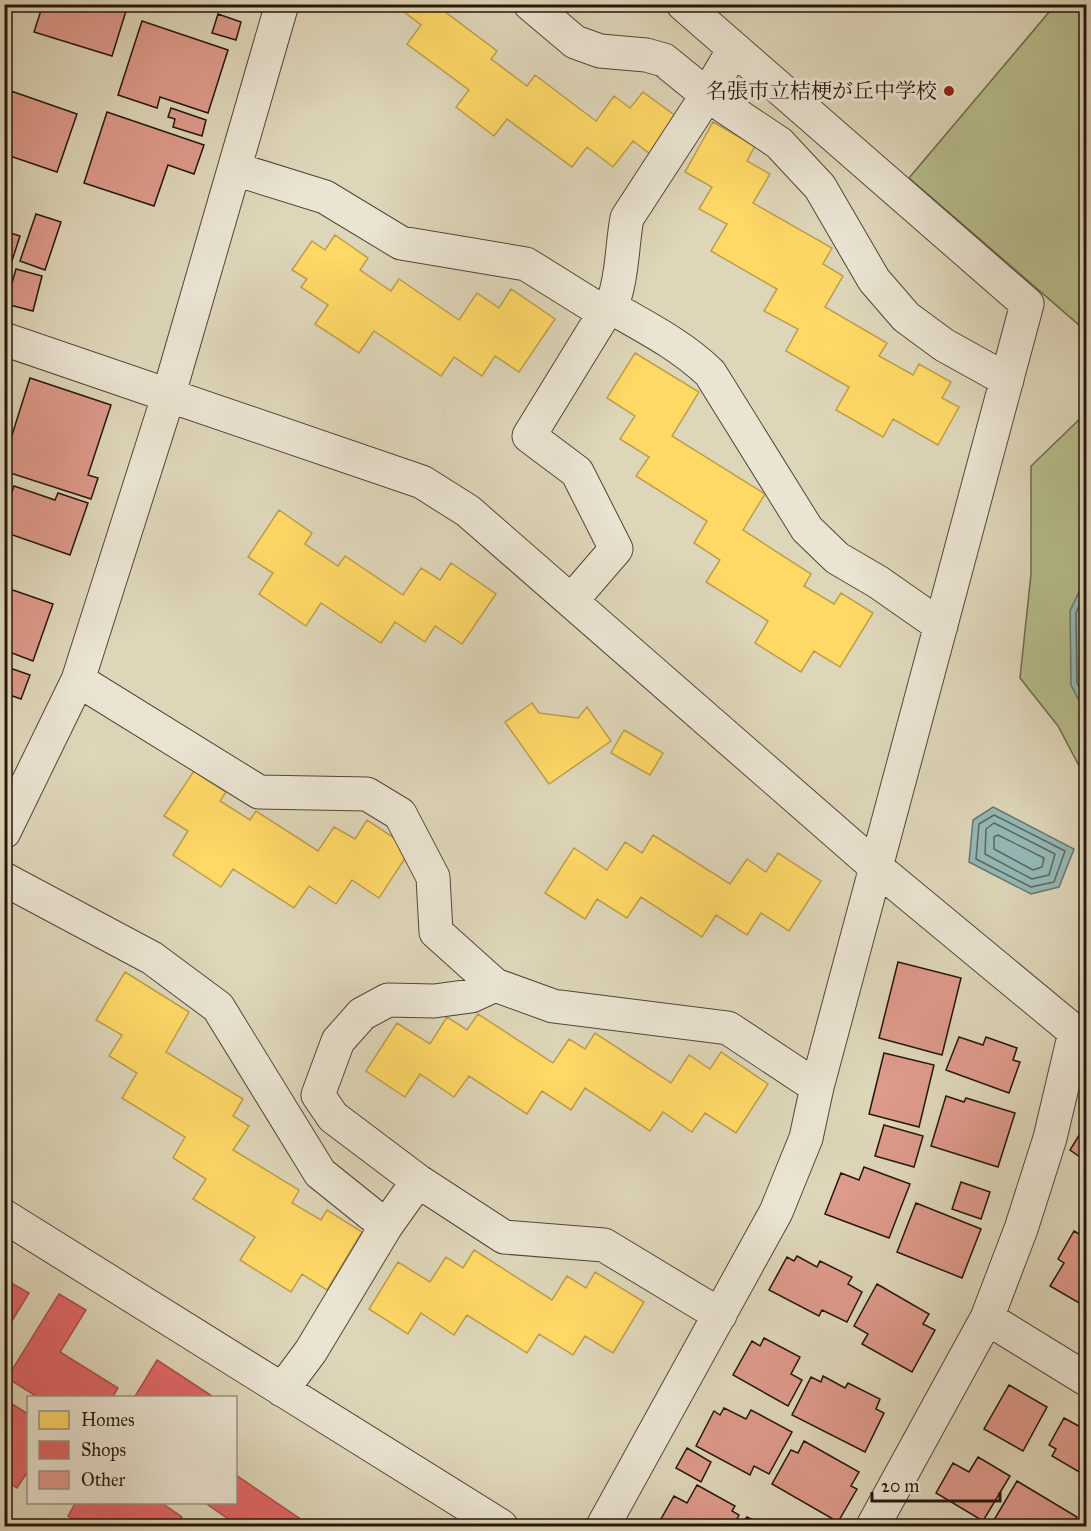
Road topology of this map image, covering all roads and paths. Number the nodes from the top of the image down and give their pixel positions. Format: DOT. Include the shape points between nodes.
graph roads {
  1 [pos="282,4"];
  2 [pos="530,4"];
  3 [pos="683,4"];
  4 [pos="734,49"];
  5 [pos="707,95"];
  6 [pos="235,169"];
  7 [pos="605,309"];
  8 [pos="4,339"];
  9 [pos="1007,380"];
  10 [pos="168,397"];
  11 [pos="572,600"];
  12 [pos="941,626"];
  13 [pos="78,680"];
  14 [pos="4,832"];
  15 [pos="877,868"];
  16 [pos="4,879"];
  17 [pos="495,985"];
  18 [pos="1081,1036"];
  19 [pos="817,1087"];
  20 [pos="418,1181"];
  21 [pos="4,1216"];
  22 [pos="386,1226"];
  23 [pos="720,1315"];
  24 [pos="987,1318"];
  25 [pos="1086,1379"];
  26 [pos="282,1390"];
  27 [pos="501,1527"];
  28 [pos="603,1527"];
  29 [pos="873,1527"];
  1 -- 6 [label="street"];
  2 -- 5 [label="street" via="575,42 600,51 664,60"];
  3 -- 4 [label="street"];
  4 -- 5 [label="street"];
  4 -- 9 [label="street" via="1027,304"];
  5 -- 7 [label="street" via="627,218 622,274 615,296"];
  5 -- 9 [label="street" via="779,143 803,166 820,187 874,280 906,318 944,345"];
  6 -- 7 [label="street" via="325,197 401,243 526,264"];
  6 -- 10 [label="street"];
  7 -- 11 [label="street" via="529,436 577,472 616,549"];
  7 -- 12 [label="street" via="692,356 710,373 807,529 825,548"];
  8 -- 10 [label="street"];
  9 -- 12 [label="street"];
  10 -- 11 [label="street" via="422,482 468,511"];
  10 -- 13 [label="street"];
  11 -- 15 [label="street"];
  12 -- 15 [label="street"];
  13 -- 14 [label="street"];
  13 -- 17 [label="street" via="259,792 367,794 400,814 433,877 436,932"];
  15 -- 18 [label="street"];
  15 -- 19 [label="street"];
  16 -- 22 [label="street" via="152,958 218,1007 320,1173"];
  17 -- 19 [label="street" via="553,1006 728,1028"];
  17 -- 20 [label="street" via="471,996 434,1001 388,1000 362,1014 338,1041 328,1065 318,1095 333,1117"];
  18 -- 24 [label="street" via="1021,1229"];
  19 -- 23 [label="street" via="806,1138 776,1212"];
  20 -- 22 [label="street"];
  20 -- 23 [label="street" via="504,1237 604,1245"];
  21 -- 26 [label="street"];
  22 -- 26 [label="street" via="311,1351"];
  23 -- 28 [label="street"];
  24 -- 25 [label="street"];
  24 -- 29 [label="street"];
  26 -- 27 [label="street"];
}
